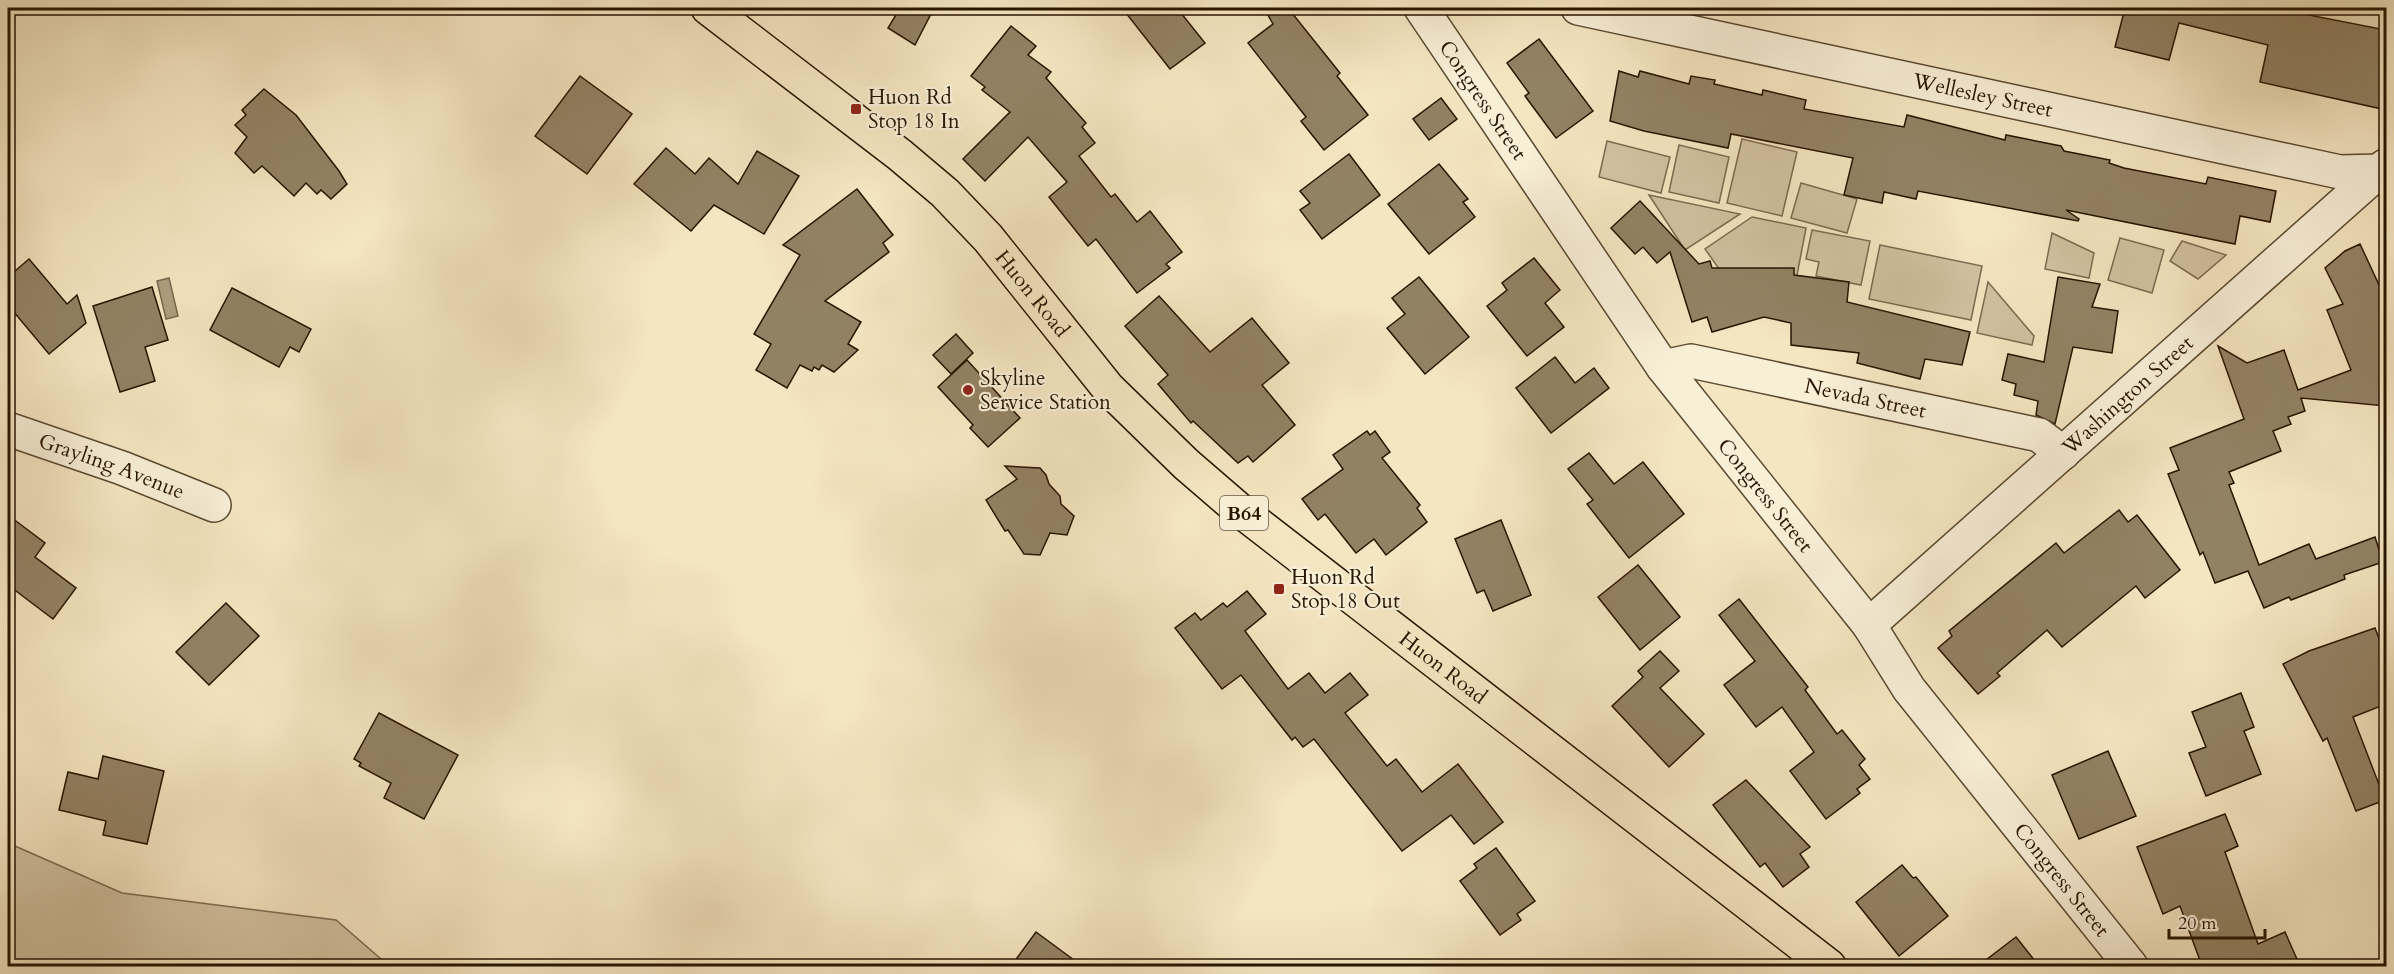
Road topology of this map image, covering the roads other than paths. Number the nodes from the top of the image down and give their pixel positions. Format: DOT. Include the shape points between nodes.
graph roads {
  1 [pos="708,8"];
  2 [pos="1421,8"];
  3 [pos="1578,8"];
  4 [pos="2384,171"];
  5 [pos="1663,367"];
  6 [pos="8,429"];
  7 [pos="2063,453"];
  8 [pos="214,505"];
  9 [pos="1869,626"];
  10 [pos="1829,966"];
  11 [pos="2131,966"];
  1 -- 10 [label="main road, Huon Road / B64" via="945,193 988,238 1108,387 1201,477"];
  2 -- 5 [label="street, Congress Street"];
  3 -- 4 [label="street, Wellesley Street" via="2340,172"];
  4 -- 7 [label="street, Washington Street"];
  5 -- 7 [label="street, Nevada Street" via="1691,361 2028,432 2039,435"];
  5 -- 9 [label="street, Congress Street"];
  6 -- 8 [label="street, Grayling Avenue"];
  7 -- 9 [label="street, Washington Street"];
  9 -- 11 [label="street, Congress Street" via="1909,689"];
}
